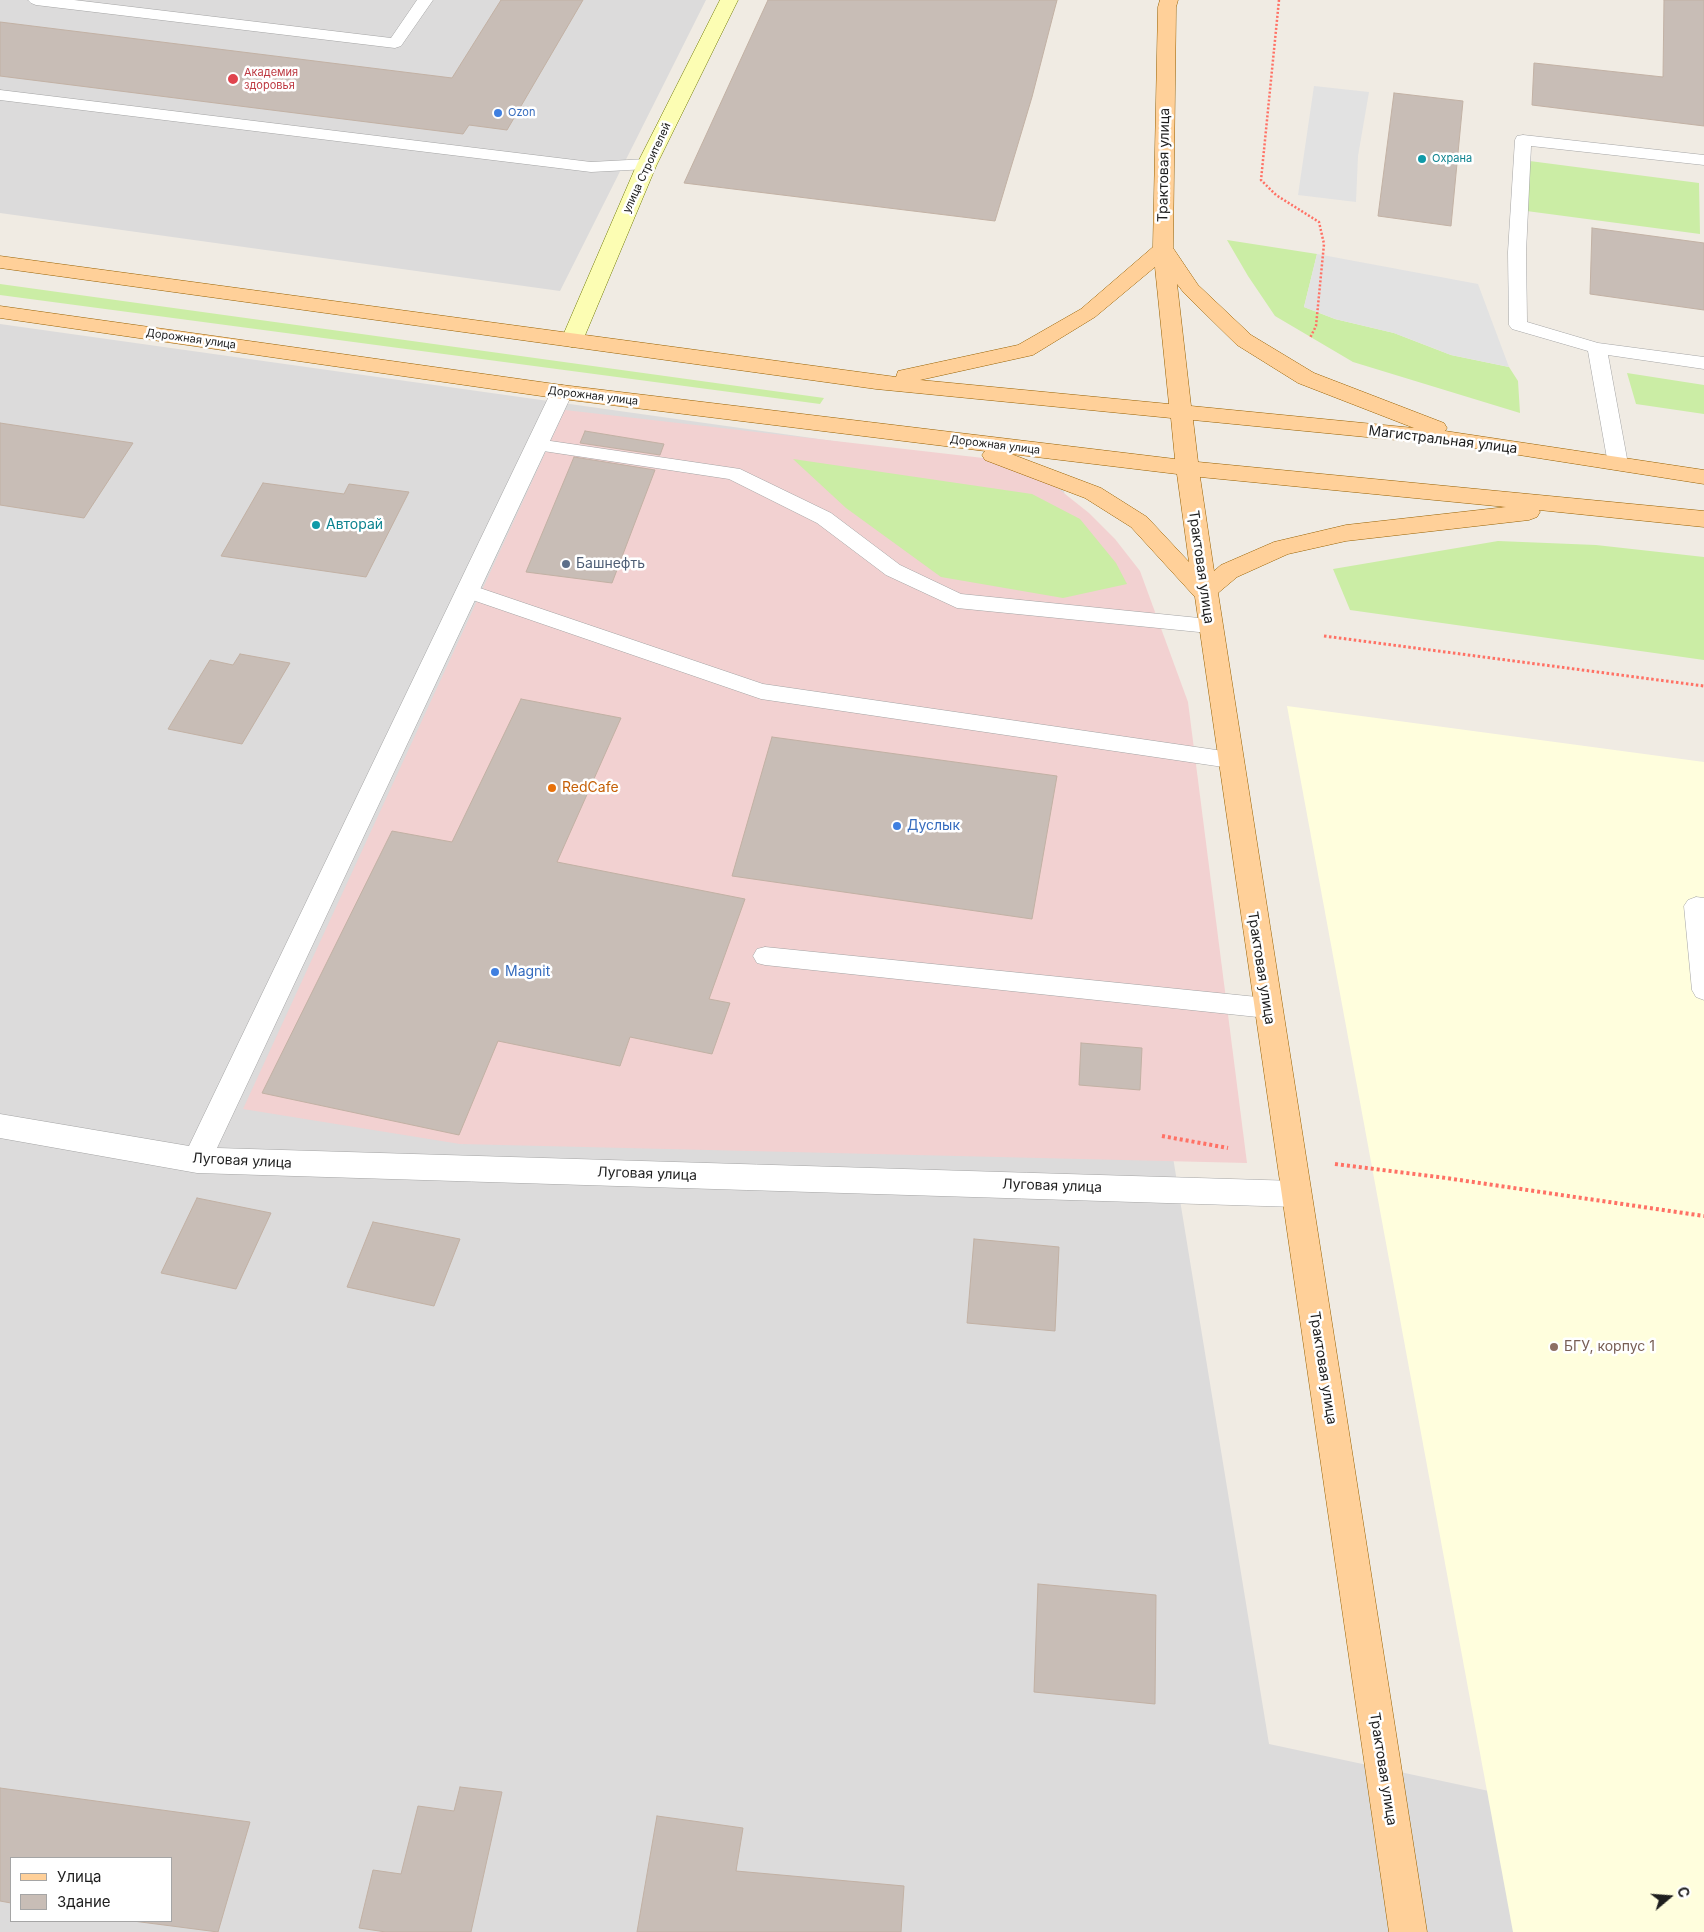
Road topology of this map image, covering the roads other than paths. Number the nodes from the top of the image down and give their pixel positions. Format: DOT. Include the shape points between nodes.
graph roads {
  1 [pos="36,0"];
  2 [pos="425,0"];
  3 [pos="729,0"];
  4 [pos="1169,0"];
  5 [pos="0,95"];
  6 [pos="1704,160"];
  7 [pos="647,164"];
  8 [pos="1163,249"];
  9 [pos="0,262"];
  10 [pos="0,312"];
  11 [pos="572,340"];
  12 [pos="1597,348"];
  13 [pos="1704,363"];
  14 [pos="876,382"];
  15 [pos="562,392"];
  16 [pos="1181,412"];
  17 [pos="954,440"];
  18 [pos="1468,440"];
  19 [pos="537,445"];
  20 [pos="1618,464"];
  21 [pos="1187,468"];
  22 [pos="1704,477"];
  23 [pos="1583,506"];
  24 [pos="1704,519"];
  25 [pos="468,591"];
  26 [pos="1204,592"];
  27 [pos="1209,626"];
  28 [pos="1230,760"];
  29 [pos="1704,907"];
  30 [pos="765,956"];
  31 [pos="1704,990"];
  32 [pos="1267,1008"];
  33 [pos="0,1126"];
  34 [pos="197,1160"];
  35 [pos="1296,1194"];
  36 [pos="1408,1932"];
  1 -- 2 [label="lane" via="395,43"];
  3 -- 7 [label="main road, улица Строителей"];
  4 -- 8 [label="main road, Трактовая улица"];
  5 -- 7 [label="lane" via="591,167"];
  6 -- 12 [label="lane" via="1522,140 1517,252 1518,325"];
  7 -- 11 [label="main road, улица Строителей"];
  8 -- 14 [label="main road" via="1088,312 1025,350"];
  8 -- 16 [label="main road, Трактовая улица"];
  8 -- 18 [label="main road" via="1191,289 1244,340 1266,354 1306,378"];
  9 -- 11 [label="main road"];
  10 -- 15 [label="main road, Дорожная улица"];
  11 -- 14 [label="main road"];
  12 -- 13 [label="lane"];
  12 -- 20 [label="lane"];
  14 -- 16 [label="main road"];
  15 -- 17 [label="main road, Дорожная улица"];
  15 -- 19 [label="street"];
  16 -- 18 [label="main road, Магистральная улица"];
  16 -- 21 [label="main road, Трактовая улица"];
  17 -- 21 [label="main road, Дорожная улица"];
  17 -- 26 [label="main road" via="1093,493 1139,522"];
  18 -- 20 [label="main road, Магистральная улица"];
  19 -- 25 [label="street"];
  19 -- 27 [label="lane" via="734,473 824,518 893,570 957,601"];
  20 -- 22 [label="main road, Магистральная улица"];
  21 -- 23 [label="main road"];
  21 -- 26 [label="main road, Трактовая улица"];
  23 -- 24 [label="main road"];
  23 -- 26 [label="main road" via="1346,533 1282,548 1229,571"];
  25 -- 28 [label="lane" via="761,691"];
  25 -- 34 [label="street"];
  26 -- 27 [label="main road, Трактовая улица"];
  27 -- 28 [label="main road, Трактовая улица"];
  28 -- 32 [label="main road, Трактовая улица"];
  29 -- 31 [label="lane" via="1696,906"];
  30 -- 32 [label="lane"];
  32 -- 35 [label="main road, Трактовая улица"];
  33 -- 34 [label="street, Луговая улица"];
  34 -- 35 [label="street, Луговая улица"];
  35 -- 36 [label="main road, Трактовая улица"];
}
